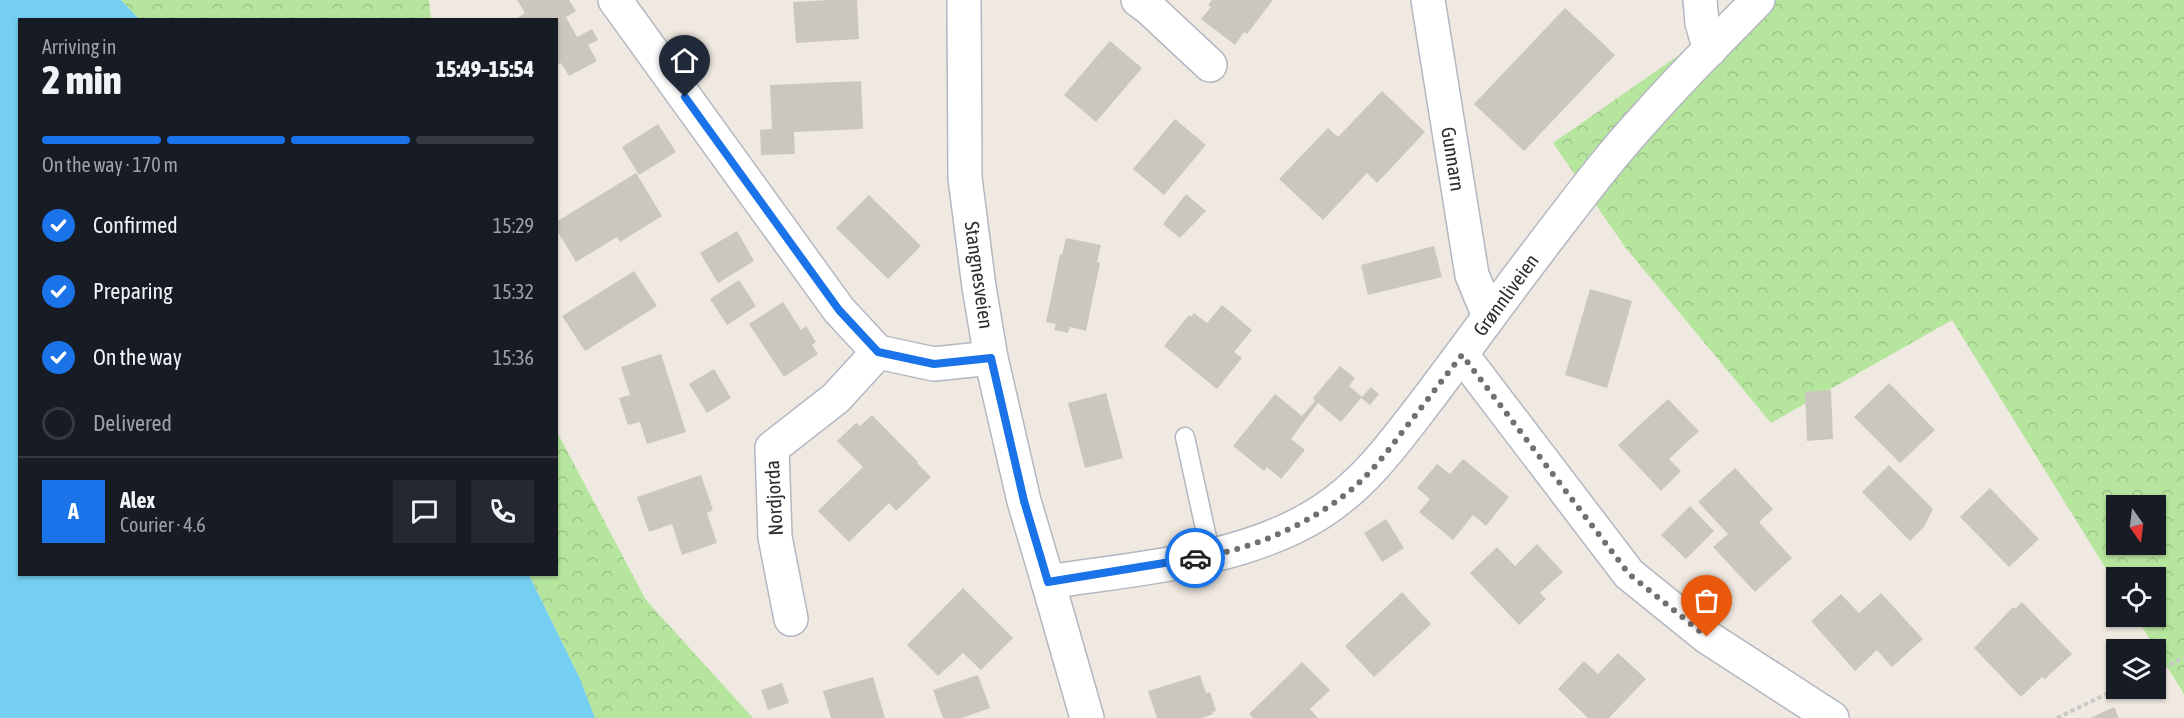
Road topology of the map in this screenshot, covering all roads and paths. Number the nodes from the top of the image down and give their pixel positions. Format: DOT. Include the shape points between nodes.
graph roads {
  1 [pos="615,0"];
  2 [pos="963,0"];
  3 [pos="1138,0"];
  4 [pos="1428,0"];
  5 [pos="1700,0"];
  6 [pos="1758,0"];
  7 [pos="1710,50"];
  8 [pos="1210,65"];
  9 [pos="1489,316"];
  10 [pos="878,352"];
  11 [pos="1462,355"];
  12 [pos="991,358"];
  13 [pos="1185,437"];
  14 [pos="1211,556"];
  15 [pos="1048,582"];
  16 [pos="791,619"];
  17 [pos="2184,658"];
  18 [pos="2166,666"];
  19 [pos="2106,694"];
  20 [pos="1087,718"];
  21 [pos="1832,718"];
  22 [pos="2057,718"];
  1 -- 10 [label="street" via="839,310"];
  2 -- 12 [label="street, Stangnesveien" via="965,178"];
  3 -- 8 [label="street"];
  4 -- 9 [label="street, Gunnarn" via="1472,275"];
  5 -- 7 [label="street"];
  6 -- 7 [label="street, Grønnliveien"];
  7 -- 9 [label="street, Grønnliveien" via="1647,115"];
  9 -- 11 [label="street, Grønnliveien"];
  10 -- 12 [label="street" via="934,364"];
  10 -- 16 [label="street, Nordjorda" via="836,398 772,448 775,537"];
  11 -- 14 [label="street, Grønnliveien" via="1381,460 1353,488 1321,512 1274,536"];
  11 -- 21 [label="street" via="1629,574 1707,637"];
  12 -- 15 [label="street, Stangnesveien" via="1024,501"];
  13 -- 14 [label="lane"];
  14 -- 15 [label="street, Grønnliveien"];
  15 -- 20 [label="street, Stangnesveien"];
  17 -- 18 [label="path"];
  19 -- 22 [label="path"];
}
